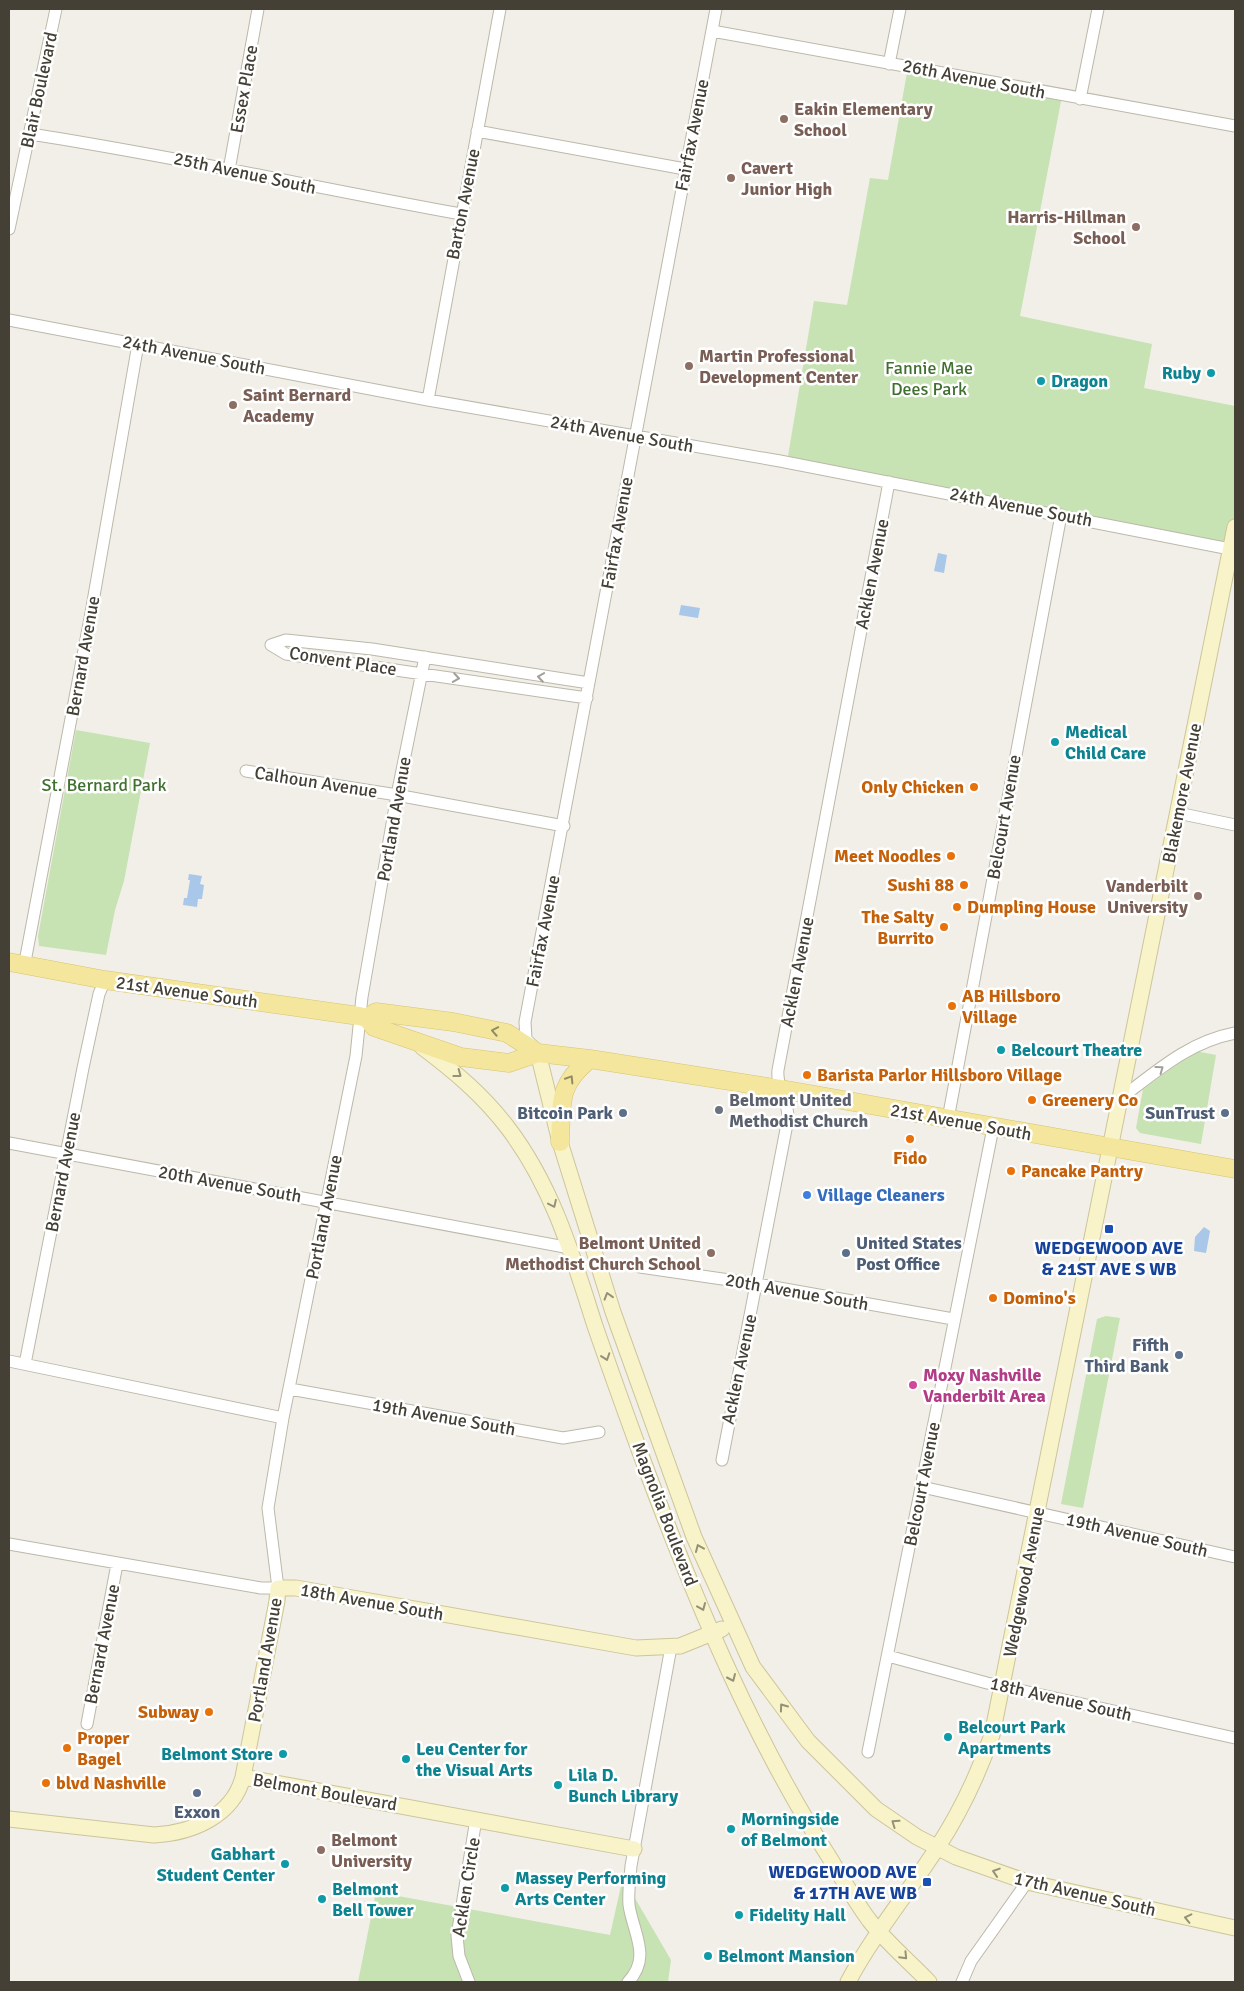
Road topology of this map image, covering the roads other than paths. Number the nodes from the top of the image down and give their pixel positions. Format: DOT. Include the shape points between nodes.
graph roads {
  1 [pos="56,9"];
  2 [pos="258,9"];
  3 [pos="500,9"];
  4 [pos="716,9"];
  5 [pos="900,9"];
  6 [pos="1098,9"];
  7 [pos="712,30"];
  8 [pos="889,64"];
  9 [pos="1080,99"];
  10 [pos="1235,126"];
  11 [pos="477,131"];
  12 [pos="30,134"];
  13 [pos="685,169"];
  14 [pos="229,170"];
  15 [pos="13,187"];
  16 [pos="461,214"];
  17 [pos="9,229"];
  18 [pos="9,320"];
  19 [pos="138,344"];
  20 [pos="428,400"];
  21 [pos="635,436"];
  22 [pos="889,482"];
  23 [pos="1061,515"];
  24 [pos="1235,527"];
  25 [pos="1233,549"];
  26 [pos="425,658"];
  27 [pos="422,672"];
  28 [pos="590,684"];
  29 [pos="587,698"];
  30 [pos="246,771"];
  31 [pos="397,795"];
  32 [pos="1178,813"];
  33 [pos="1235,825"];
  34 [pos="564,826"];
  35 [pos="17,964"];
  36 [pos="105,980"];
  37 [pos="363,1017"];
  38 [pos="1235,1034"];
  39 [pos="419,1044"];
  40 [pos="538,1053"];
  41 [pos="590,1059"];
  42 [pos="780,1089"];
  43 [pos="1120,1098"];
  44 [pos="948,1120"];
  45 [pos="993,1128"];
  46 [pos="560,1142"];
  47 [pos="9,1143"];
  48 [pos="1110,1147"];
  49 [pos="66,1154"];
  50 [pos="1235,1169"];
  51 [pos="327,1202"];
  52 [pos="570,1248"];
  53 [pos="640,1267"];
  54 [pos="757,1284"];
  55 [pos="953,1319"];
  56 [pos="9,1362"];
  57 [pos="25,1364"];
  58 [pos="290,1389"];
  59 [pos="283,1418"];
  60 [pos="599,1432"];
  61 [pos="722,1460"];
  62 [pos="922,1487"];
  63 [pos="1038,1513"];
  64 [pos="9,1544"];
  65 [pos="1235,1557"];
  66 [pos="117,1564"];
  67 [pos="278,1588"];
  68 [pos="732,1624"];
  69 [pos="713,1633"];
  70 [pos="671,1647"];
  71 [pos="888,1656"];
  72 [pos="1004,1686"];
  73 [pos="87,1724"];
  74 [pos="1235,1738"];
  75 [pos="868,1752"];
  76 [pos="243,1777"];
  77 [pos="9,1819"];
  78 [pos="476,1820"];
  79 [pos="937,1848"];
  80 [pos="634,1849"];
  81 [pos="1027,1882"];
  82 [pos="1235,1928"];
  83 [pos="880,1931"];
  84 [pos="468,1982"];
  85 [pos="628,1982"];
  86 [pos="848,1982"];
  87 [pos="929,1982"];
  88 [pos="962,1982"];
  1 -- 12 [label="street, Blair Boulevard"];
  2 -- 14 [label="street, Essex Place"];
  3 -- 11 [label="street, Barton Avenue"];
  4 -- 7 [label="street, Fairfax Avenue"];
  5 -- 8 [label="street"];
  6 -- 9 [label="street"];
  7 -- 8 [label="street, 26th Avenue South"];
  7 -- 13 [label="street, Fairfax Avenue"];
  8 -- 9 [label="street, 26th Avenue South"];
  9 -- 10 [label="street, 26th Avenue South"];
  11 -- 13 [label="street"];
  11 -- 16 [label="street, Barton Avenue"];
  12 -- 14 [label="street, 25th Avenue South" via="134,150"];
  12 -- 15 [label="street, Blair Boulevard"];
  13 -- 21 [label="street, Fairfax Avenue"];
  14 -- 16 [label="street, 25th Avenue South"];
  15 -- 17 [label="street, Blair Boulevard"];
  16 -- 20 [label="street, Barton Avenue"];
  18 -- 19 [label="street, 24th Avenue South"];
  19 -- 20 [label="street, 24th Avenue South"];
  19 -- 35 [label="street, Bernard Avenue" via="91,614"];
  20 -- 21 [label="street, 24th Avenue South"];
  21 -- 22 [label="street, 24th Avenue South"];
  21 -- 28 [label="street, Fairfax Avenue"];
  22 -- 23 [label="street, 24th Avenue South"];
  22 -- 42 [label="street, Acklen Avenue" via="792,996 778,1074"];
  23 -- 25 [label="street, 24th Avenue South"];
  23 -- 44 [label="street, Belcourt Avenue"];
  24 -- 25 [label="main road, Blakemore Avenue"];
  25 -- 32 [label="main road, Blakemore Avenue"];
  26 -- 27 [label="street, Portland Avenue"];
  26 -- 27 [label="street, Convent Place" via="286,640 271,645 286,654"];
  28 -- 26 [label="street, Convent Place, one-way"];
  27 -- 29 [label="street, Convent Place, one-way"];
  27 -- 31 [label="street, Portland Avenue"];
  28 -- 29 [label="street, Fairfax Avenue"];
  29 -- 34 [label="street, Fairfax Avenue"];
  30 -- 31 [label="street, Calhoun Avenue"];
  31 -- 34 [label="street, Calhoun Avenue"];
  31 -- 37 [label="street, Portland Avenue"];
  32 -- 33 [label="street"];
  32 -- 43 [label="main road, Blakemore Avenue"];
  34 -- 40 [label="street, Fairfax Avenue" via="525,1022 526,1039"];
  35 -- 36 [label="main road, 21st Avenue South"];
  36 -- 37 [label="main road, 21st Avenue South"];
  36 -- 49 [label="street, Bernard Avenue"];
  37 -- 39 [label="main road, 21st Avenue South" via="374,1027"];
  40 -- 37 [label="main road, 21st Avenue South, one-way" via="507,1033 376,1012"];
  37 -- 51 [label="street, Portland Avenue"];
  43 -- 38 [label="street, one-way" via="1196,1045"];
  39 -- 40 [label="main road, 21st Avenue South" via="461,1057 509,1063"];
  39 -- 52 [label="main road, Magnolia Boulevard, one-way" via="467,1081 508,1127 545,1189"];
  40 -- 41 [label="main road, 21st Avenue South"];
  40 -- 46 [label="main road, Magnolia Boulevard"];
  41 -- 42 [label="main road, 21st Avenue South"];
  46 -- 41 [label="main road, one-way" via="564,1089 573,1074"];
  42 -- 44 [label="main road, 21st Avenue South"];
  42 -- 54 [label="street, Acklen Avenue" via="788,1119"];
  43 -- 48 [label="main road, Blakemore Avenue"];
  44 -- 45 [label="main road, 21st Avenue South"];
  45 -- 48 [label="main road, 21st Avenue South"];
  45 -- 55 [label="street, Belcourt Avenue"];
  68 -- 46 [label="main road, Magnolia Boulevard, one-way" via="694,1537 646,1409"];
  47 -- 49 [label="street, 20th Avenue South"];
  48 -- 50 [label="main road, 21st Avenue South"];
  48 -- 63 [label="main road, Wedgewood Avenue"];
  49 -- 51 [label="street, 20th Avenue South"];
  49 -- 57 [label="street, Bernard Avenue"];
  51 -- 52 [label="street, 20th Avenue South"];
  51 -- 58 [label="street, Portland Avenue"];
  52 -- 69 [label="main road, Magnolia Boulevard, one-way" via="649,1476"];
  53 -- 54 [label="street, 20th Avenue South"];
  54 -- 55 [label="street, 20th Avenue South"];
  54 -- 61 [label="street, Acklen Avenue"];
  55 -- 62 [label="street, Belcourt Avenue"];
  56 -- 57 [label="street"];
  57 -- 59 [label="street"];
  58 -- 59 [label="street, Portland Avenue"];
  58 -- 60 [label="street, 19th Avenue South" via="563,1438"];
  59 -- 67 [label="street, Portland Avenue" via="268,1508"];
  62 -- 63 [label="street, 19th Avenue South"];
  62 -- 71 [label="street, Belcourt Avenue"];
  63 -- 65 [label="street, 19th Avenue South"];
  63 -- 72 [label="main road, Wedgewood Avenue"];
  64 -- 66 [label="street, 18th Avenue South"];
  66 -- 67 [label="street, 18th Avenue South" via="261,1588"];
  66 -- 73 [label="street, Bernard Avenue"];
  67 -- 70 [label="main road, 18th Avenue South" via="306,1589 616,1645"];
  67 -- 76 [label="main road, Portland Avenue"];
  68 -- 69 [label="main road, 18th Avenue South"];
  79 -- 68 [label="main road, Magnolia Boulevard, one-way" via="876,1809 808,1741 753,1667"];
  69 -- 70 [label="main road, 18th Avenue South"];
  69 -- 83 [label="main road, Magnolia Boulevard, one-way" via="784,1782 870,1921"];
  70 -- 80 [label="street"];
  71 -- 72 [label="street, 18th Avenue South"];
  71 -- 75 [label="street, Belcourt Avenue"];
  72 -- 74 [label="street, 18th Avenue South"];
  72 -- 79 [label="main road, Wedgewood Avenue" via="978,1774"];
  76 -- 77 [label="main road, Belmont Boulevard" via="227,1808 203,1823 175,1832 145,1835"];
  76 -- 78 [label="main road, Belmont Boulevard"];
  78 -- 80 [label="main road, Belmont Boulevard"];
  78 -- 84 [label="street, Acklen Circle" via="457,1936 459,1956"];
  81 -- 79 [label="main road, 17th Avenue South, one-way"];
  79 -- 83 [label="main road, Wedgewood Avenue"];
  80 -- 85 [label="street" via="629,1902 642,1953 638,1968"];
  82 -- 81 [label="main road, 17th Avenue South, one-way"];
  81 -- 88 [label="street" via="971,1961"];
  83 -- 86 [label="main road, Wedgewood Avenue"];
  83 -- 87 [label="main road, Magnolia Boulevard, one-way"];
}
